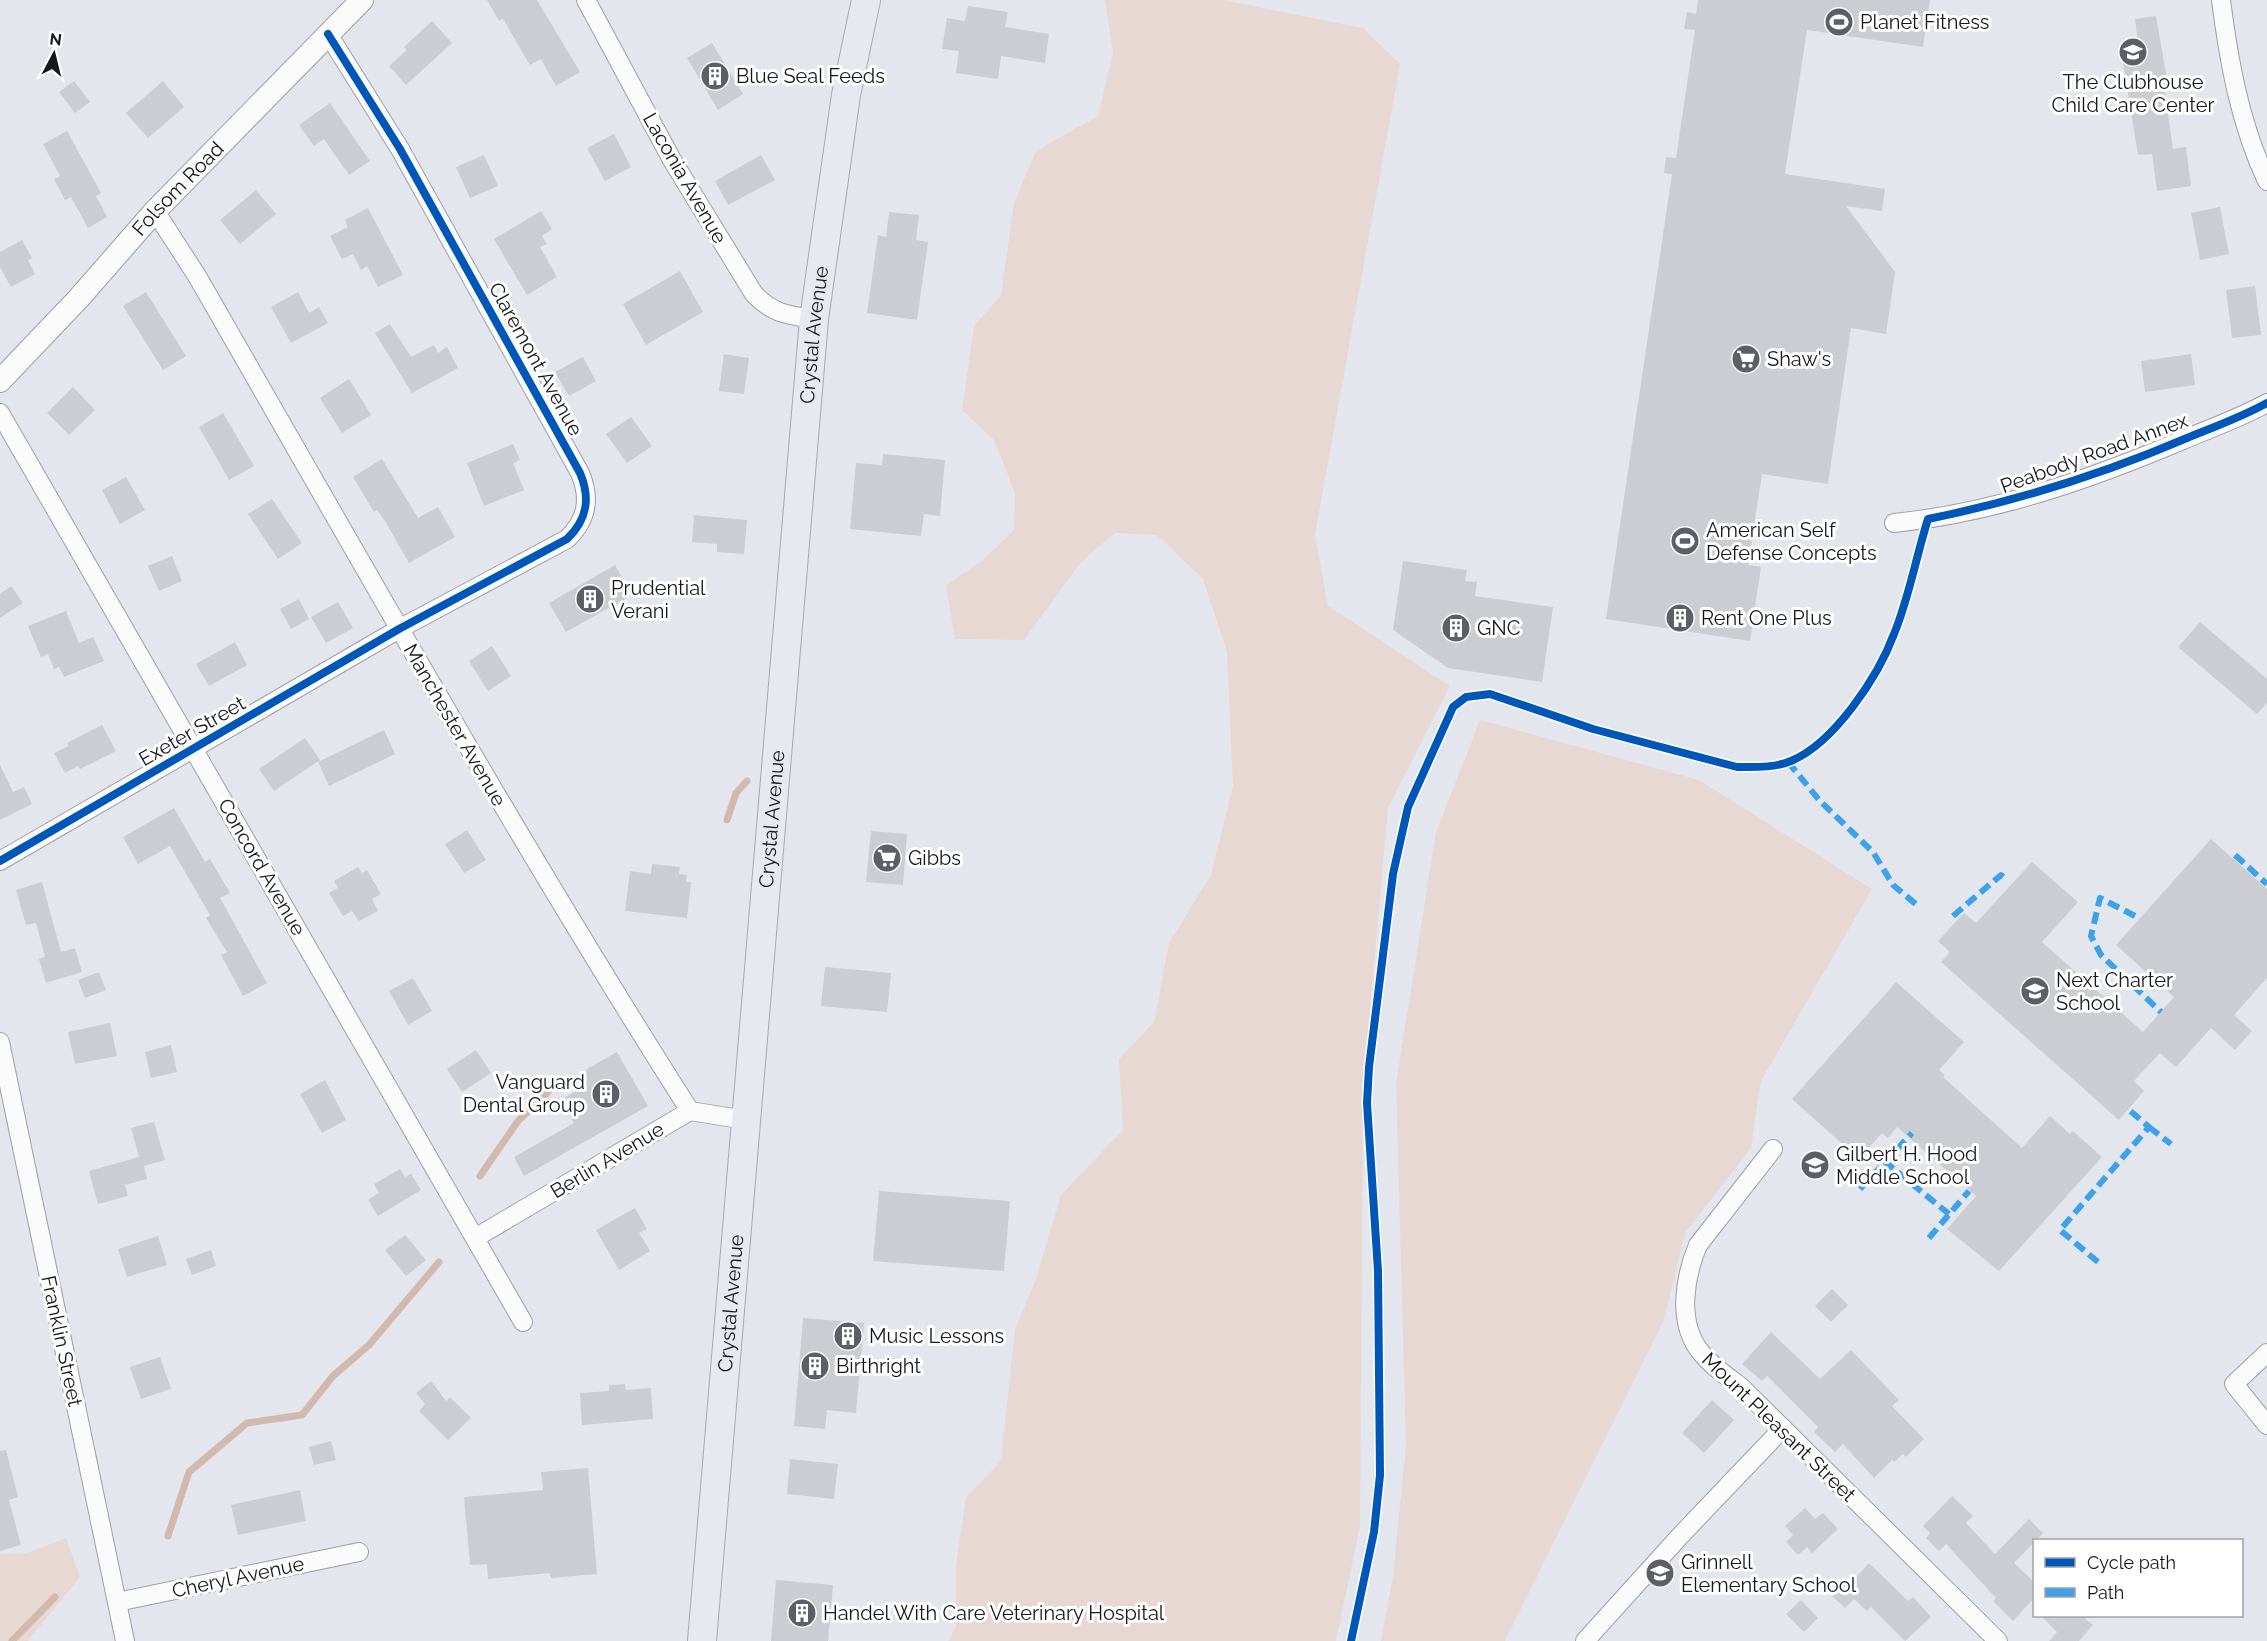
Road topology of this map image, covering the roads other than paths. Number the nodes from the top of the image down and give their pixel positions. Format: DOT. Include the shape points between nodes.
graph roads {
  1 [pos="362,0"];
  2 [pos="586,0"];
  3 [pos="866,0"];
  4 [pos="2222,0"];
  5 [pos="328,34"];
  6 [pos="2267,181"];
  7 [pos="155,211"];
  8 [pos="814,319"];
  9 [pos="0,381"];
  10 [pos="2267,403"];
  11 [pos="0,413"];
  12 [pos="1894,523"];
  13 [pos="399,629"];
  14 [pos="194,749"];
  15 [pos="0,861"];
  16 [pos="0,1042"];
  17 [pos="690,1111"];
  18 [pos="746,1120"];
  19 [pos="1773,1149"];
  20 [pos="475,1238"];
  21 [pos="523,1322"];
  22 [pos="2267,1353"];
  23 [pos="2267,1425"];
  24 [pos="1783,1428"];
  25 [pos="359,1552"];
  26 [pos="117,1602"];
  27 [pos="124,1641"];
  28 [pos="702,1641"];
  29 [pos="1586,1641"];
  30 [pos="1998,1641"];
  1 -- 5 [label="street, Folsom Road"];
  2 -- 8 [label="street, Laconia Avenue" via="672,160 754,294 766,307 780,313"];
  3 -- 8 [label="main road, Crystal Avenue" via="846,95"];
  4 -- 6 [label="street" via="2228,56 2240,106"];
  5 -- 7 [label="street, Folsom Road"];
  5 -- 13 [label="street, Claremont Avenue" via="438,216 580,473 588,497 581,522 567,539"];
  7 -- 9 [label="street, Folsom Road"];
  7 -- 13 [label="street, Manchester Avenue" via="197,276"];
  8 -- 18 [label="main road, Crystal Avenue"];
  10 -- 12 [label="street, Peabody Road Annex" via="2163,449 2033,495"];
  11 -- 14 [label="street, Concord Avenue"];
  13 -- 14 [label="street, Exeter Street"];
  13 -- 17 [label="street, Manchester Avenue" via="622,1005"];
  14 -- 15 [label="street, Exeter Street"];
  14 -- 20 [label="street, Concord Avenue"];
  16 -- 26 [label="street, Franklin Street"];
  17 -- 18 [label="street"];
  17 -- 20 [label="street, Berlin Avenue"];
  18 -- 28 [label="main road, Crystal Avenue"];
  19 -- 24 [label="street, Mount Pleasant Street" via="1698,1245 1691,1261 1686,1298 1691,1335 1698,1349"];
  20 -- 21 [label="street, Concord Avenue"];
  22 -- 23 [label="street" via="2234,1384"];
  24 -- 29 [label="street"];
  24 -- 30 [label="street, Mount Pleasant Street"];
  25 -- 26 [label="street, Cheryl Avenue"];
  26 -- 27 [label="street, Franklin Street"];
}
